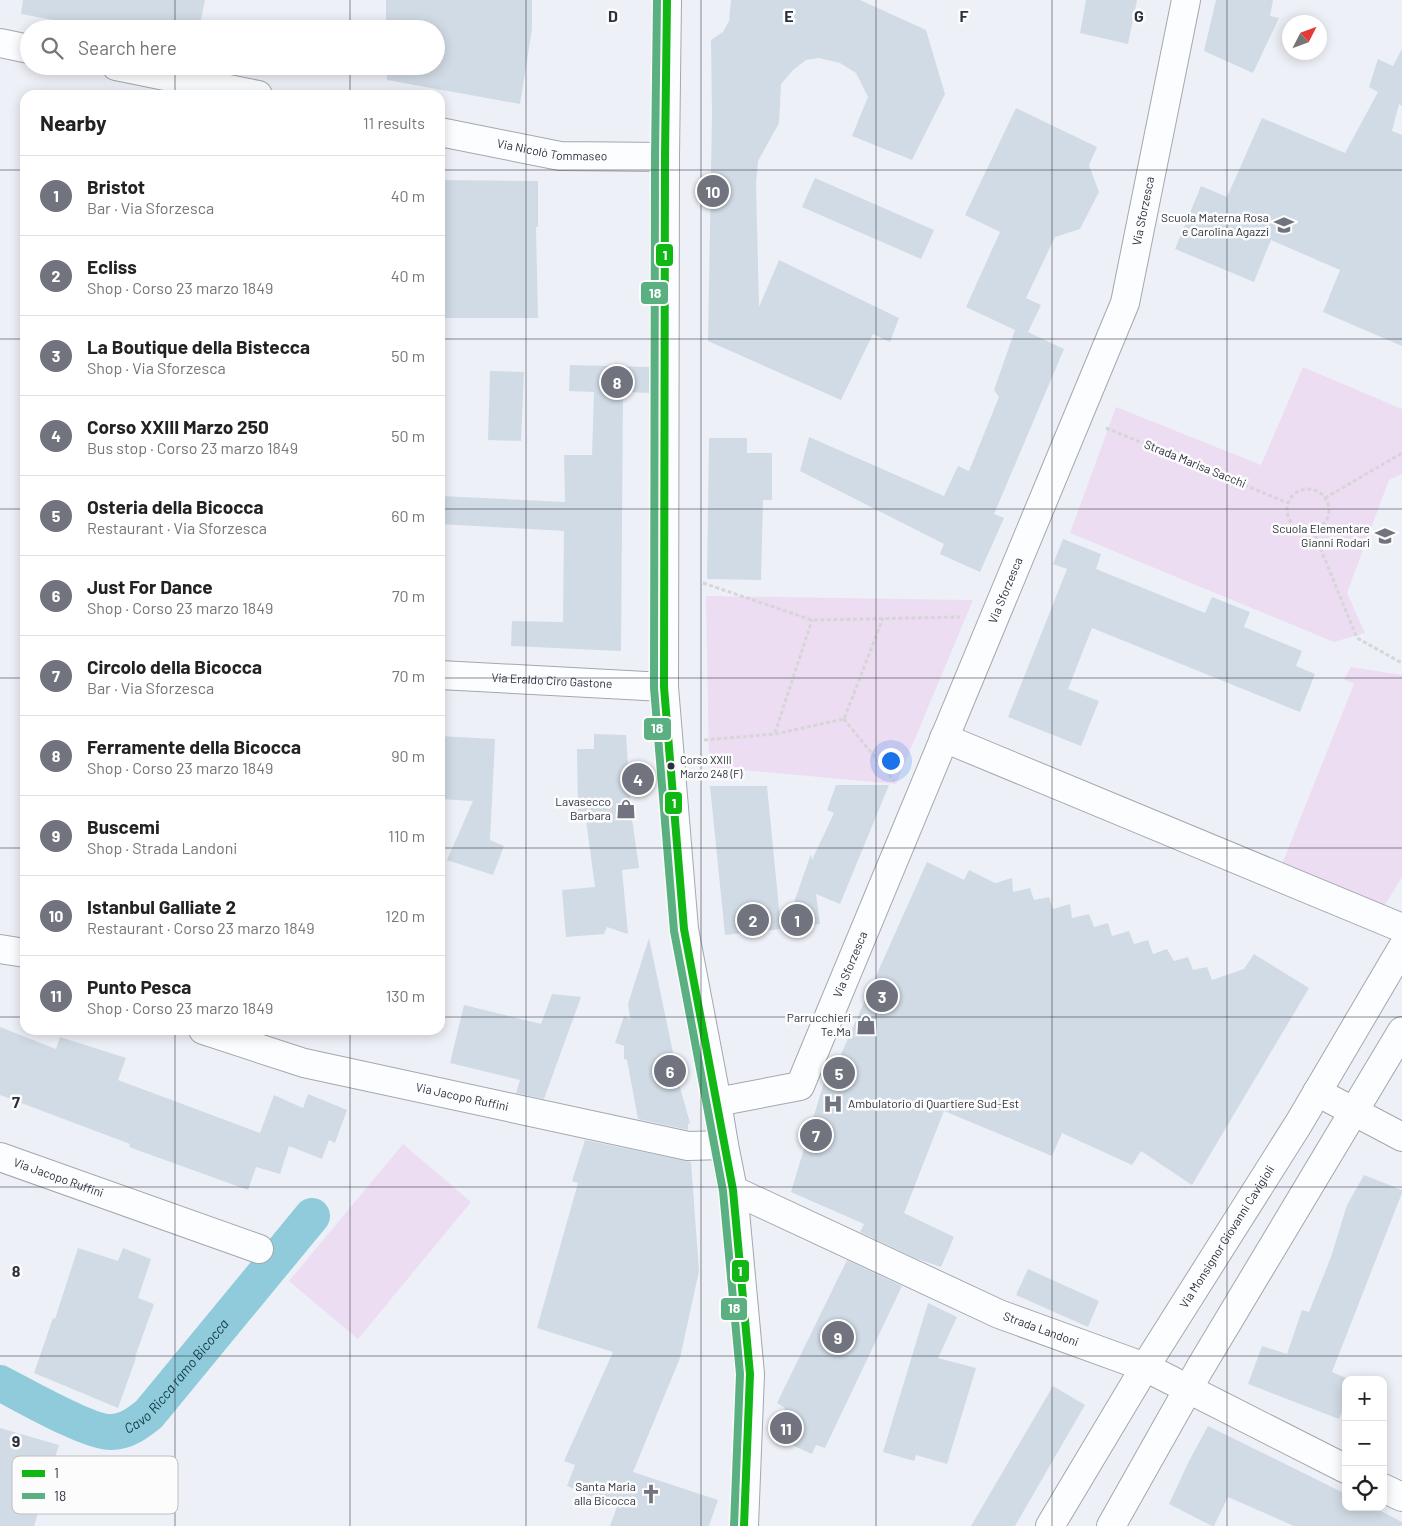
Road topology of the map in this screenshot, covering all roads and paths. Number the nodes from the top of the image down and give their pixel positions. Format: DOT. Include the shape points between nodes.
graph roads {
  1 [pos="667,0"];
  2 [pos="1186,0"];
  3 [pos="0,43"];
  4 [pos="20,47"];
  5 [pos="160,75"];
  6 [pos="234,90"];
  7 [pos="445,133"];
  8 [pos="665,157"];
  9 [pos="1102,426"];
  10 [pos="1402,453"];
  11 [pos="1325,498"];
  12 [pos="1288,503"];
  13 [pos="1313,530"];
  14 [pos="703,583"];
  15 [pos="965,617"];
  16 [pos="883,618"];
  17 [pos="812,620"];
  18 [pos="1402,663"];
  19 [pos="445,675"];
  20 [pos="664,687"];
  21 [pos="844,719"];
  22 [pos="775,734"];
  23 [pos="944,738"];
  24 [pos="704,740"];
  25 [pos="897,785"];
  26 [pos="1402,928"];
  27 [pos="1402,948"];
  28 [pos="0,949"];
  29 [pos="20,952"];
  30 [pos="1402,1031"];
  31 [pos="218,1035"];
  32 [pos="1317,1092"];
  33 [pos="717,1102"];
  34 [pos="1354,1112"];
  35 [pos="1402,1137"];
  36 [pos="724,1145"];
  37 [pos="0,1157"];
  38 [pos="734,1190"];
  39 [pos="259,1249"];
  40 [pos="1145,1367"];
  41 [pos="1188,1389"];
  42 [pos="1342,1467"];
  43 [pos="1387,1490"];
  44 [pos="1402,1497"];
  45 [pos="744,1526"];
  46 [pos="1050,1526"];
  47 [pos="1110,1526"];
  1 -- 8 [label="street"];
  2 -- 23 [label="street, Via Sforzesca" via="1125,303"];
  3 -- 4 [label="street"];
  5 -- 6 [label="street"];
  7 -- 8 [label="street, Via Nicolò Tommaseo" via="560,156"];
  8 -- 20 [label="street"];
  9 -- 12 [label="path, Strada Marisa Sacchi"];
  10 -- 11 [label="path"];
  11 -- 12 [label="path" via="1315,490 1302,490"];
  11 -- 13 [label="path" via="1328,517"];
  12 -- 13 [label="path" via="1288,515 1295,526"];
  13 -- 18 [label="path" via="1357,638"];
  14 -- 17 [label="path"];
  15 -- 16 [label="path"];
  16 -- 17 [label="path"];
  16 -- 21 [label="path"];
  17 -- 22 [label="path"];
  19 -- 20 [label="street, Via Eraldo Ciro Gastone"];
  20 -- 33 [label="street" via="684,929"];
  21 -- 22 [label="path"];
  21 -- 25 [label="path"];
  22 -- 24 [label="path"];
  23 -- 26 [label="street"];
  23 -- 33 [label="street, Via Sforzesca" via="800,1086"];
  27 -- 32 [label="street, Via Monsignor Giovanni Cavigioli"];
  28 -- 29 [label="street"];
  30 -- 34 [label="street"];
  31 -- 36 [label="street, Via Jacopo Ruffini" via="304,1063 688,1146"];
  32 -- 34 [label="street"];
  32 -- 40 [label="street, Via Monsignor Giovanni Cavigioli"];
  33 -- 36 [label="street"];
  34 -- 35 [label="street"];
  34 -- 41 [label="street"];
  36 -- 38 [label="street"];
  37 -- 39 [label="street, Via Jacopo Ruffini"];
  38 -- 40 [label="street, Strada Landoni" via="999,1314"];
  38 -- 45 [label="street" via="750,1374"];
  40 -- 41 [label="street, Strada Landoni"];
  40 -- 46 [label="street, Via Monsignor Giovanni Cavigioli"];
  41 -- 42 [label="street, Strada Landoni"];
  41 -- 47 [label="street"];
  43 -- 44 [label="street"];
}
